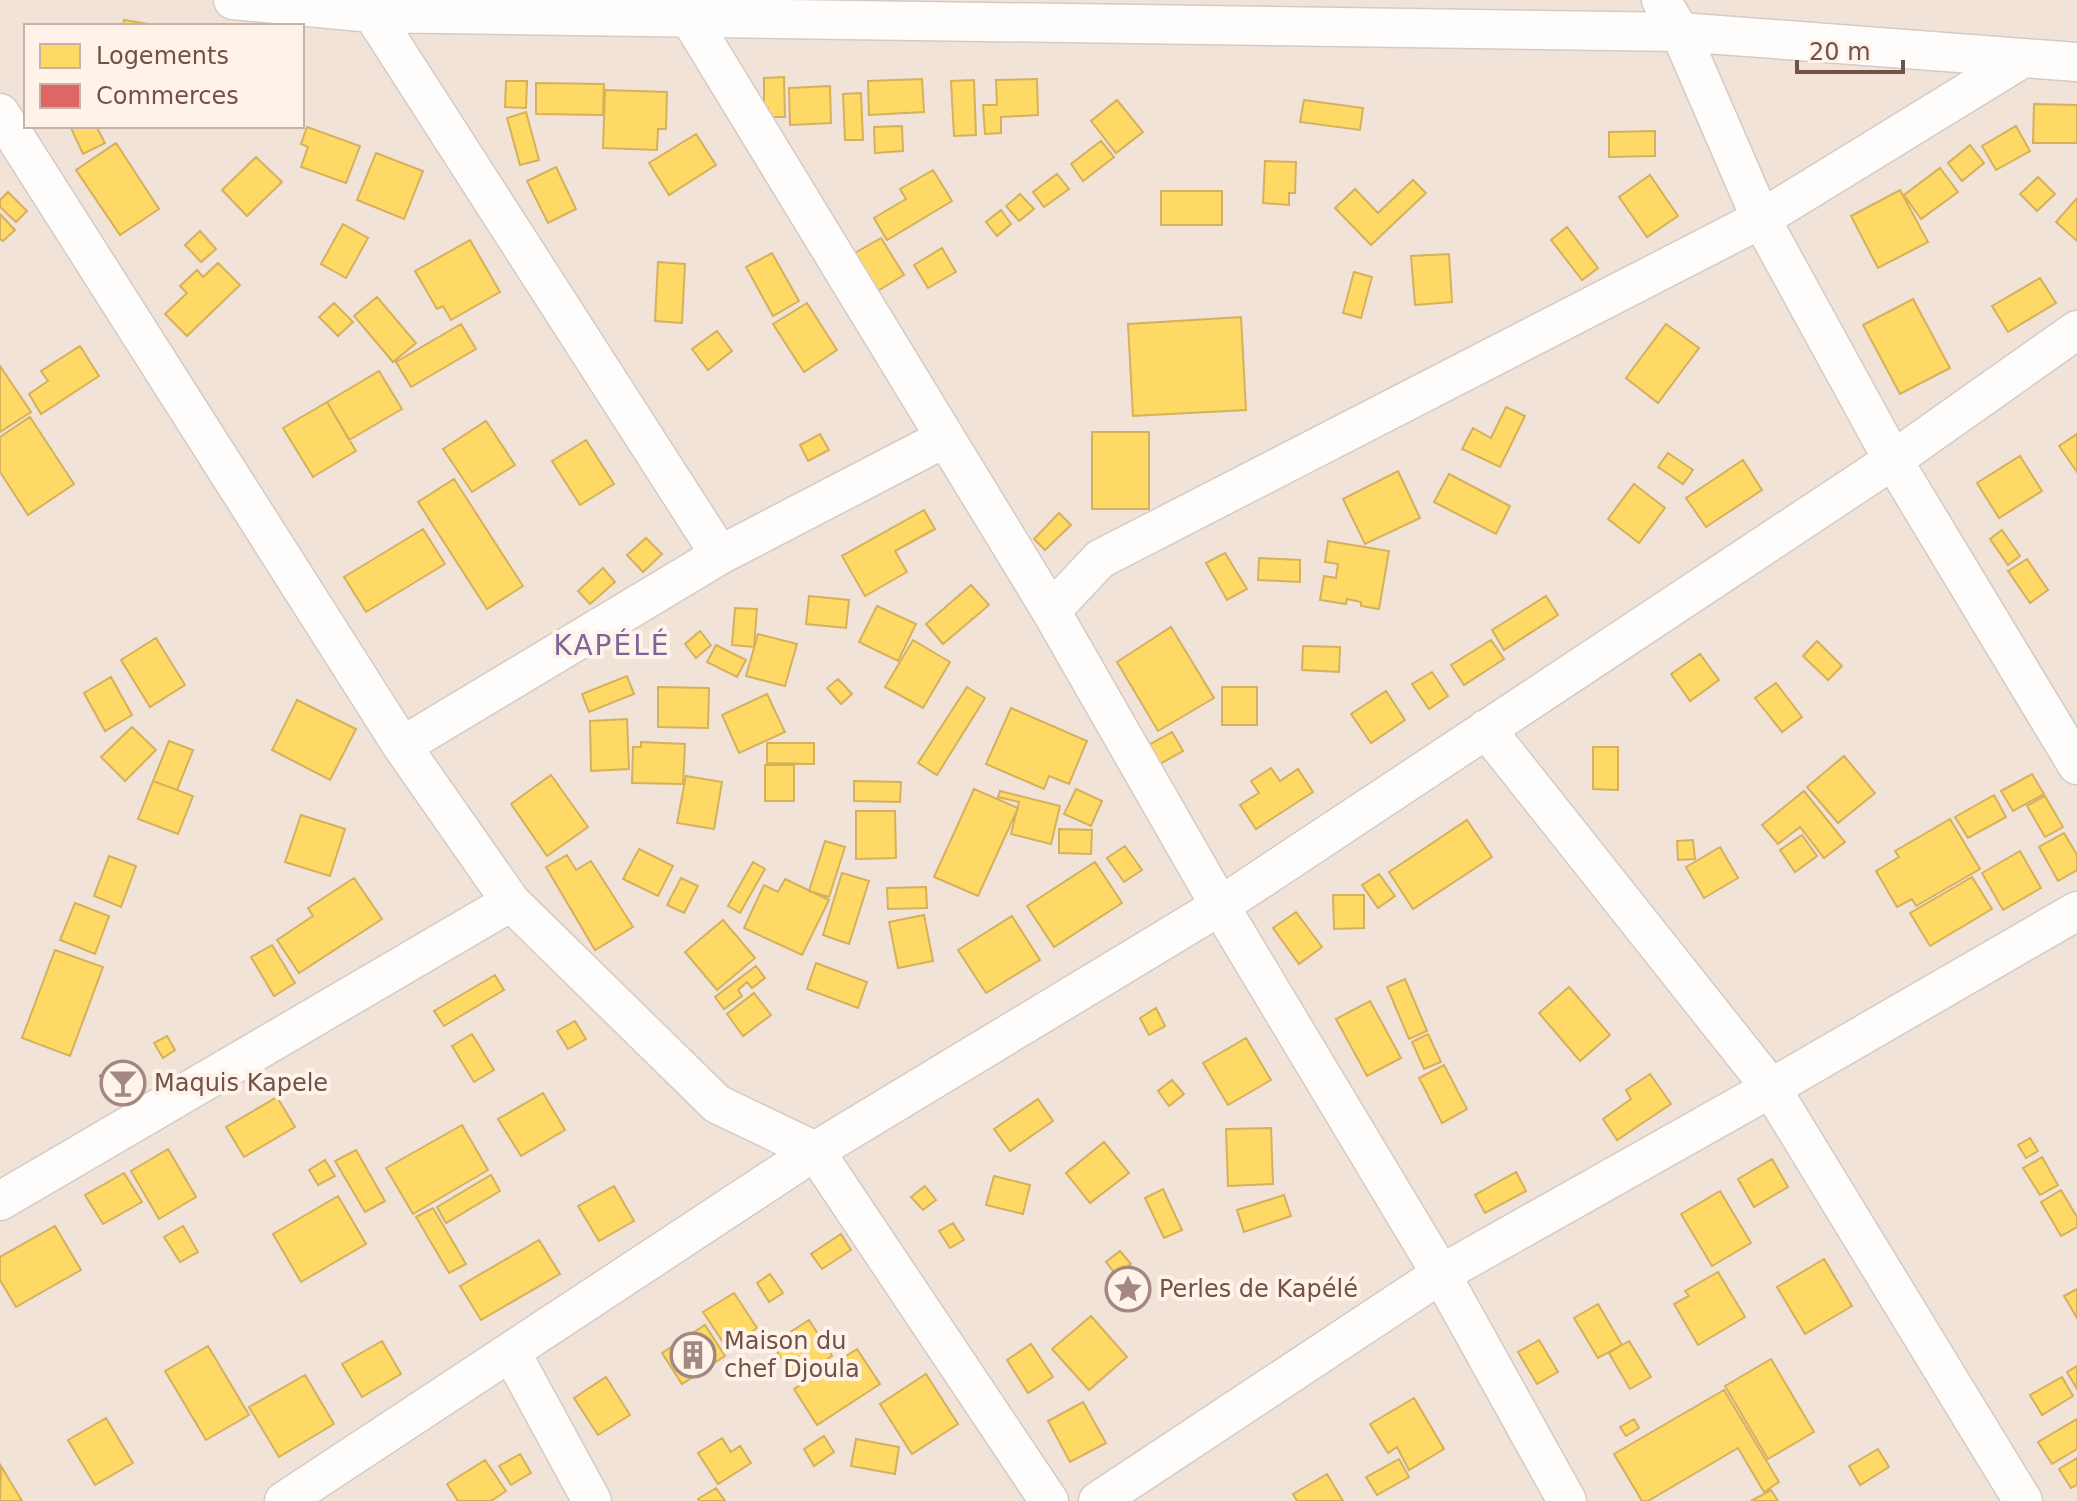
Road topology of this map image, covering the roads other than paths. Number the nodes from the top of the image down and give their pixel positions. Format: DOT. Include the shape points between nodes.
graph roads {
  1 [pos="233,0"];
  2 [pos="1661,0"];
  3 [pos="686,9"];
  4 [pos="372,13"];
  5 [pos="1196,13"];
  6 [pos="1680,32"];
  7 [pos="2023,58"];
  8 [pos="2077,62"];
  9 [pos="0,113"];
  10 [pos="1761,219"];
  11 [pos="2077,330"];
  12 [pos="945,438"];
  13 [pos="1893,460"];
  14 [pos="720,555"];
  15 [pos="1051,611"];
  16 [pos="1486,729"];
  17 [pos="402,746"];
  18 [pos="2077,765"];
  19 [pos="511,902"];
  20 [pos="1220,906"];
  21 [pos="2077,911"];
  22 [pos="1771,1088"];
  23 [pos="815,1151"];
  24 [pos="0,1201"];
  25 [pos="1441,1274"];
  26 [pos="511,1352"];
  27 [pos="284,1501"];
  28 [pos="592,1501"];
  29 [pos="1049,1501"];
  30 [pos="1098,1501"];
  31 [pos="1567,1501"];
  32 [pos="2023,1501"];
  1 -- 4 [label="street"];
  2 -- 6 [label="street"];
  3 -- 4 [label="street"];
  3 -- 5 [label="street"];
  3 -- 12 [label="street"];
  4 -- 14 [label="street"];
  5 -- 6 [label="street"];
  6 -- 7 [label="street"];
  6 -- 10 [label="street"];
  7 -- 8 [label="street"];
  7 -- 10 [label="street"];
  9 -- 17 [label="street"];
  10 -- 13 [label="street"];
  10 -- 15 [label="street" via="1100,559"];
  11 -- 13 [label="street"];
  12 -- 14 [label="street"];
  12 -- 15 [label="street"];
  13 -- 16 [label="street"];
  13 -- 18 [label="street"];
  14 -- 17 [label="street"];
  15 -- 20 [label="street"];
  16 -- 20 [label="street"];
  16 -- 22 [label="street"];
  17 -- 19 [label="street"];
  19 -- 23 [label="street" via="717,1104"];
  19 -- 24 [label="street"];
  20 -- 23 [label="street"];
  20 -- 25 [label="street"];
  21 -- 22 [label="street"];
  22 -- 25 [label="street"];
  22 -- 32 [label="street"];
  23 -- 26 [label="street"];
  23 -- 29 [label="street"];
  25 -- 30 [label="street"];
  25 -- 31 [label="street"];
  26 -- 27 [label="street"];
  26 -- 28 [label="street"];
}
